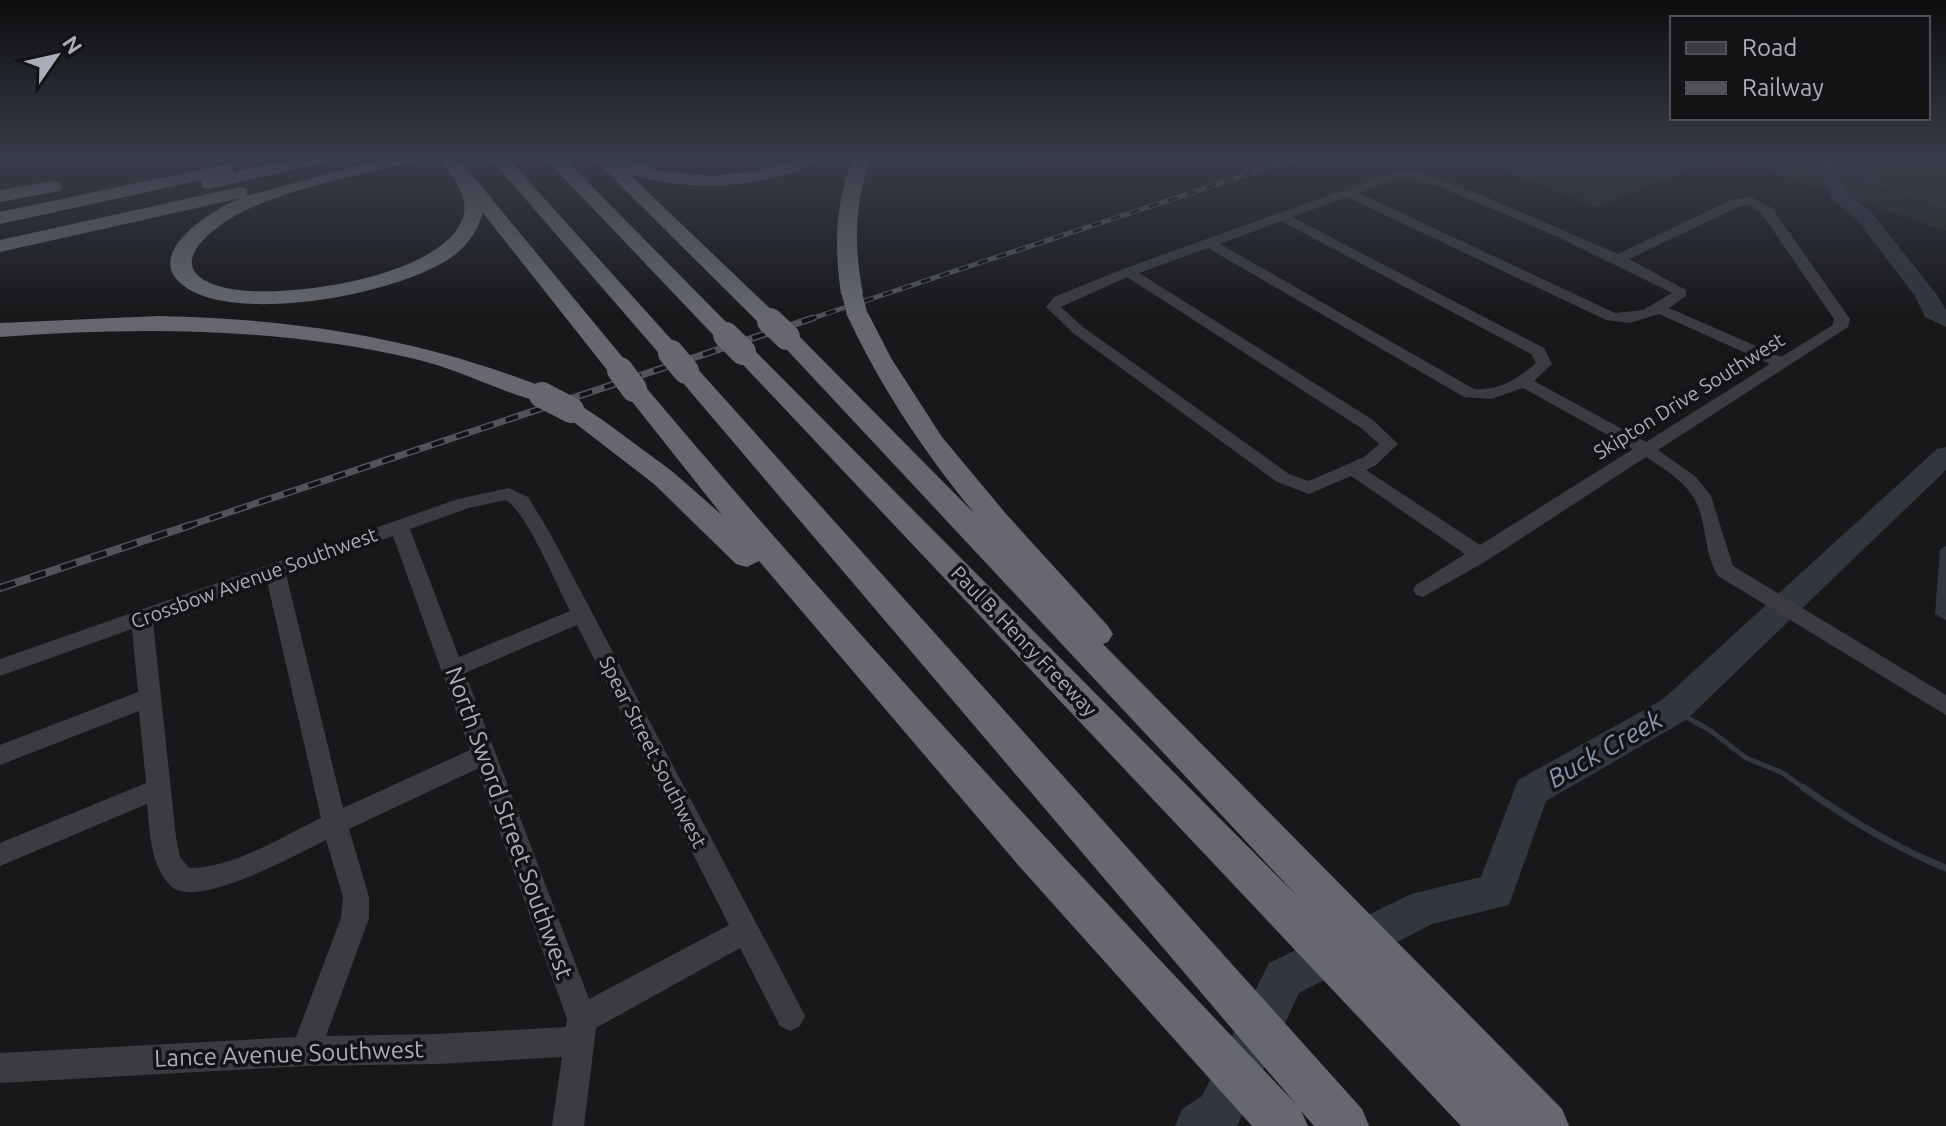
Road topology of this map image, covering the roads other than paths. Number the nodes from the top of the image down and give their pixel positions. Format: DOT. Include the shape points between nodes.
graph roads {
  1 [pos="35,211"];
  2 [pos="84,211"];
  3 [pos="111,211"];
  4 [pos="162,211"];
  5 [pos="166,211"];
  6 [pos="232,211"];
  7 [pos="474,211"];
  8 [pos="491,211"];
  9 [pos="545,211"];
  10 [pos="605,211"];
  11 [pos="656,211"];
  12 [pos="847,211"];
  13 [pos="1300,211"];
  14 [pos="1385,211"];
  15 [pos="1505,211"];
  16 [pos="1719,211"];
  17 [pos="1766,211"];
  18 [pos="1282,217"];
  19 [pos="0,218"];
  20 [pos="0,229"];
  21 [pos="0,236"];
  22 [pos="1209,243"];
  23 [pos="0,246"];
  24 [pos="0,254"];
  25 [pos="1617,259"];
  26 [pos="1128,272"];
  27 [pos="1658,308"];
  28 [pos="0,322"];
  29 [pos="0,330"];
  30 [pos="308,331"];
  31 [pos="1782,364"];
  32 [pos="1522,381"];
  33 [pos="1644,449"];
  34 [pos="1352,469"];
  35 [pos="509,494"];
  36 [pos="399,526"];
  37 [pos="1481,555"];
  38 [pos="275,571"];
  39 [pos="1423,590"];
  40 [pos="582,614"];
  41 [pos="142,618"];
  42 [pos="0,668"];
  43 [pos="453,669"];
  44 [pos="150,697"];
  45 [pos="1946,706"];
  46 [pos="0,755"];
  47 [pos="483,755"];
  48 [pos="158,789"];
  49 [pos="1236,819"];
  50 [pos="335,825"];
  51 [pos="1033,854"];
  52 [pos="0,855"];
  53 [pos="745,931"];
  54 [pos="790,1016"];
  55 [pos="580,1030"];
  56 [pos="305,1051"];
  57 [pos="0,1068"];
  58 [pos="568,1126"];
  59 [pos="1284,1126"];
  60 [pos="1345,1126"];
  61 [pos="1493,1126"];
  62 [pos="1545,1126"];
  1 -- 19 [label="highway"];
  2 -- 20 [label="highway"];
  3 -- 21 [label="highway"];
  4 -- 23 [label="highway"];
  5 -- 24 [label="highway"];
  6 -- 7 [label="highway" via="193,235 180,258 181,269 198,286 258,298 334,291 403,272 452,245 472,221"];
  8 -- 51 [label="highway" via="773,558"];
  9 -- 60 [label="highway"];
  10 -- 49 [label="highway, Paul B. Henry Freeway" via="735,344"];
  11 -- 49 [label="highway" via="778,329"];
  12 -- 49 [label="highway" via="846,262 855,304 905,405"];
  13 -- 18 [label="street"];
  14 -- 27 [label="street" via="1611,317 1638,318"];
  15 -- 25 [label="street"];
  16 -- 25 [label="street, Skipton Drive Southwest"];
  17 -- 31 [label="street, Skipton Drive Southwest" via="1842,319 1840,327"];
  18 -- 22 [label="street"];
  18 -- 32 [label="street" via="1538,351 1544,364"];
  22 -- 26 [label="street"];
  22 -- 32 [label="street" via="1470,393 1494,394"];
  25 -- 27 [label="street" via="1677,287 1681,293"];
  26 -- 34 [label="street" via="1381,434 1389,444"];
  26 -- 34 [label="street" via="1053,307 1283,478 1309,488"];
  27 -- 31 [label="street"];
  28 -- 30 [label="highway" via="150,317"];
  29 -- 30 [label="highway" via="178,324"];
  30 -- 51 [label="highway, bridge" via="422,353 542,395 624,445 687,495"];
  31 -- 33 [label="street, Skipton Drive Southwest"];
  32 -- 33 [label="street"];
  33 -- 37 [label="street, Skipton Drive Southwest"];
  33 -- 45 [label="street" via="1702,495 1725,571"];
  34 -- 37 [label="street"];
  35 -- 36 [label="street, Crossbow Avenue Southwest"];
  35 -- 40 [label="street, Spear Street Southwest" via="521,501"];
  36 -- 38 [label="street, Crossbow Avenue Southwest"];
  36 -- 43 [label="street, North Sword Street Southwest"];
  37 -- 39 [label="street, Skipton Drive Southwest"];
  38 -- 41 [label="street, Crossbow Avenue Southwest"];
  38 -- 50 [label="street"];
  40 -- 43 [label="street"];
  40 -- 53 [label="street, Spear Street Southwest"];
  41 -- 42 [label="street, Crossbow Avenue Southwest"];
  41 -- 44 [label="street"];
  43 -- 47 [label="street, North Sword Street Southwest"];
  44 -- 46 [label="street"];
  44 -- 48 [label="street"];
  47 -- 50 [label="street"];
  47 -- 55 [label="street, North Sword Street Southwest"];
  48 -- 50 [label="street" via="168,861 182,880 207,880"];
  48 -- 52 [label="street"];
  49 -- 61 [label="highway, Paul B. Henry Freeway"];
  49 -- 62 [label="highway" via="1306,875"];
  50 -- 56 [label="street" via="356,897 355,918"];
  51 -- 59 [label="highway"];
  53 -- 54 [label="street, Spear Street Southwest"];
  53 -- 55 [label="street, Lance Avenue Southwest"];
  55 -- 56 [label="street, Lance Avenue Southwest" via="437,1049"];
  55 -- 58 [label="street, North Sword Street Southwest"];
  56 -- 57 [label="street, Lance Avenue Southwest"];
}
